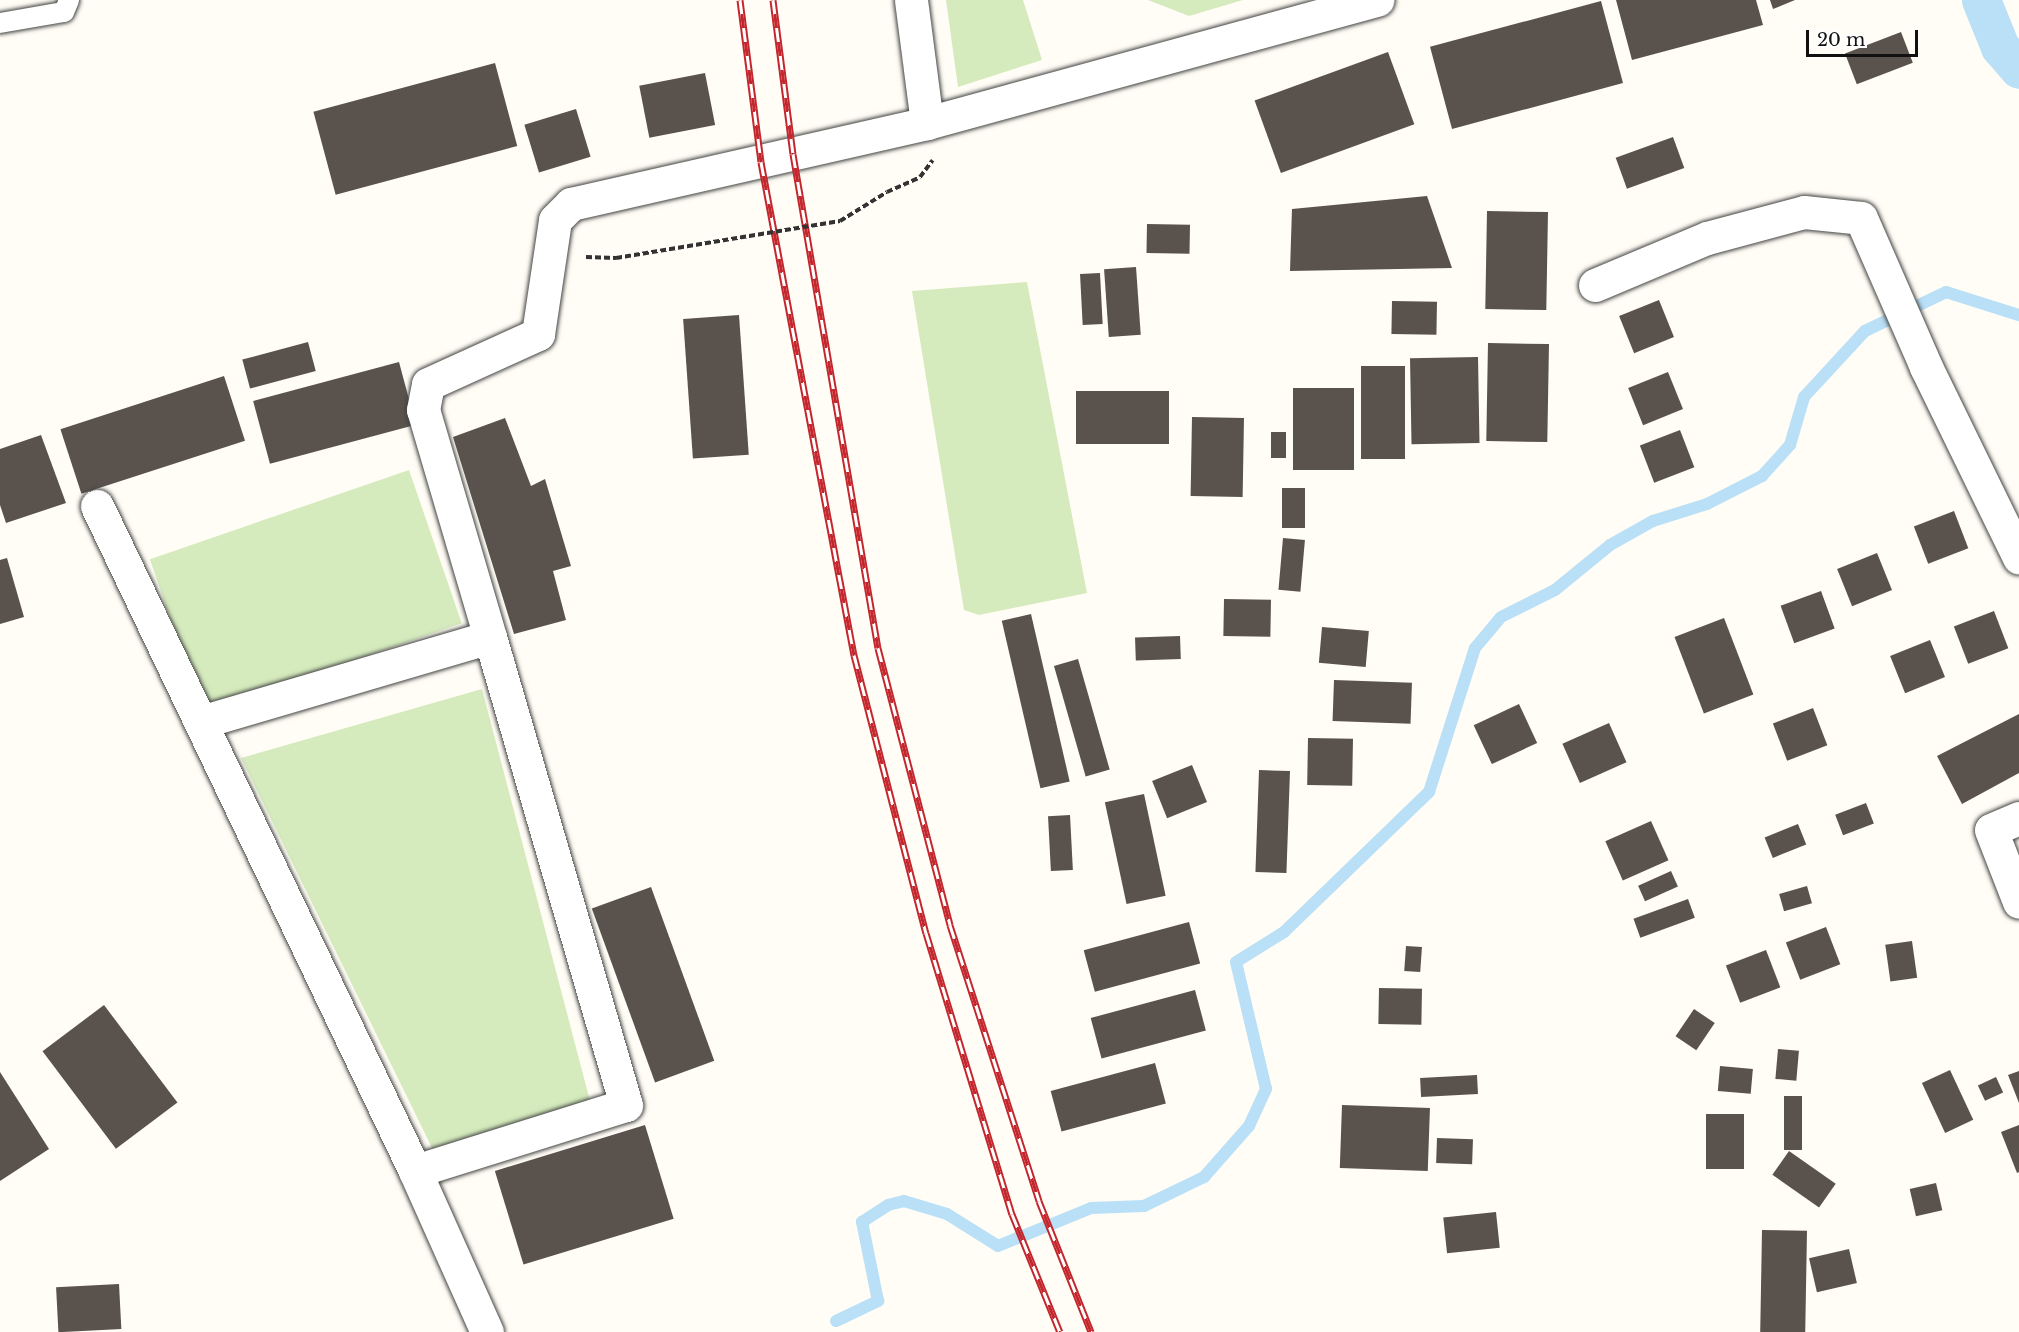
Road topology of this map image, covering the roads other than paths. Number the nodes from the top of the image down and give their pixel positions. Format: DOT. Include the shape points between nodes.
graph roads {
  1 [pos="69,0"];
  2 [pos="910,0"];
  3 [pos="1377,0"];
  4 [pos="0,23"];
  5 [pos="927,123"];
  6 [pos="1595,285"];
  7 [pos="97,506"];
  8 [pos="2019,558"];
  9 [pos="490,637"];
  10 [pos="201,722"];
  11 [pos="2019,818"];
  12 [pos="2019,902"];
  13 [pos="416,1171"];
  14 [pos="487,1332"];
  1 -- 4 [label="lane" via="64,12"];
  2 -- 5 [label="street"];
  3 -- 5 [label="street"];
  5 -- 9 [label="street" via="571,204 555,220 538,334 428,384 423,410"];
  6 -- 8 [label="street" via="1707,238 1804,212 1861,218 1926,367"];
  7 -- 10 [label="street"];
  9 -- 10 [label="street"];
  9 -- 13 [label="street" via="626,1105"];
  10 -- 13 [label="street"];
  11 -- 12 [label="street" via="1991,830"];
  13 -- 14 [label="street"];
}
